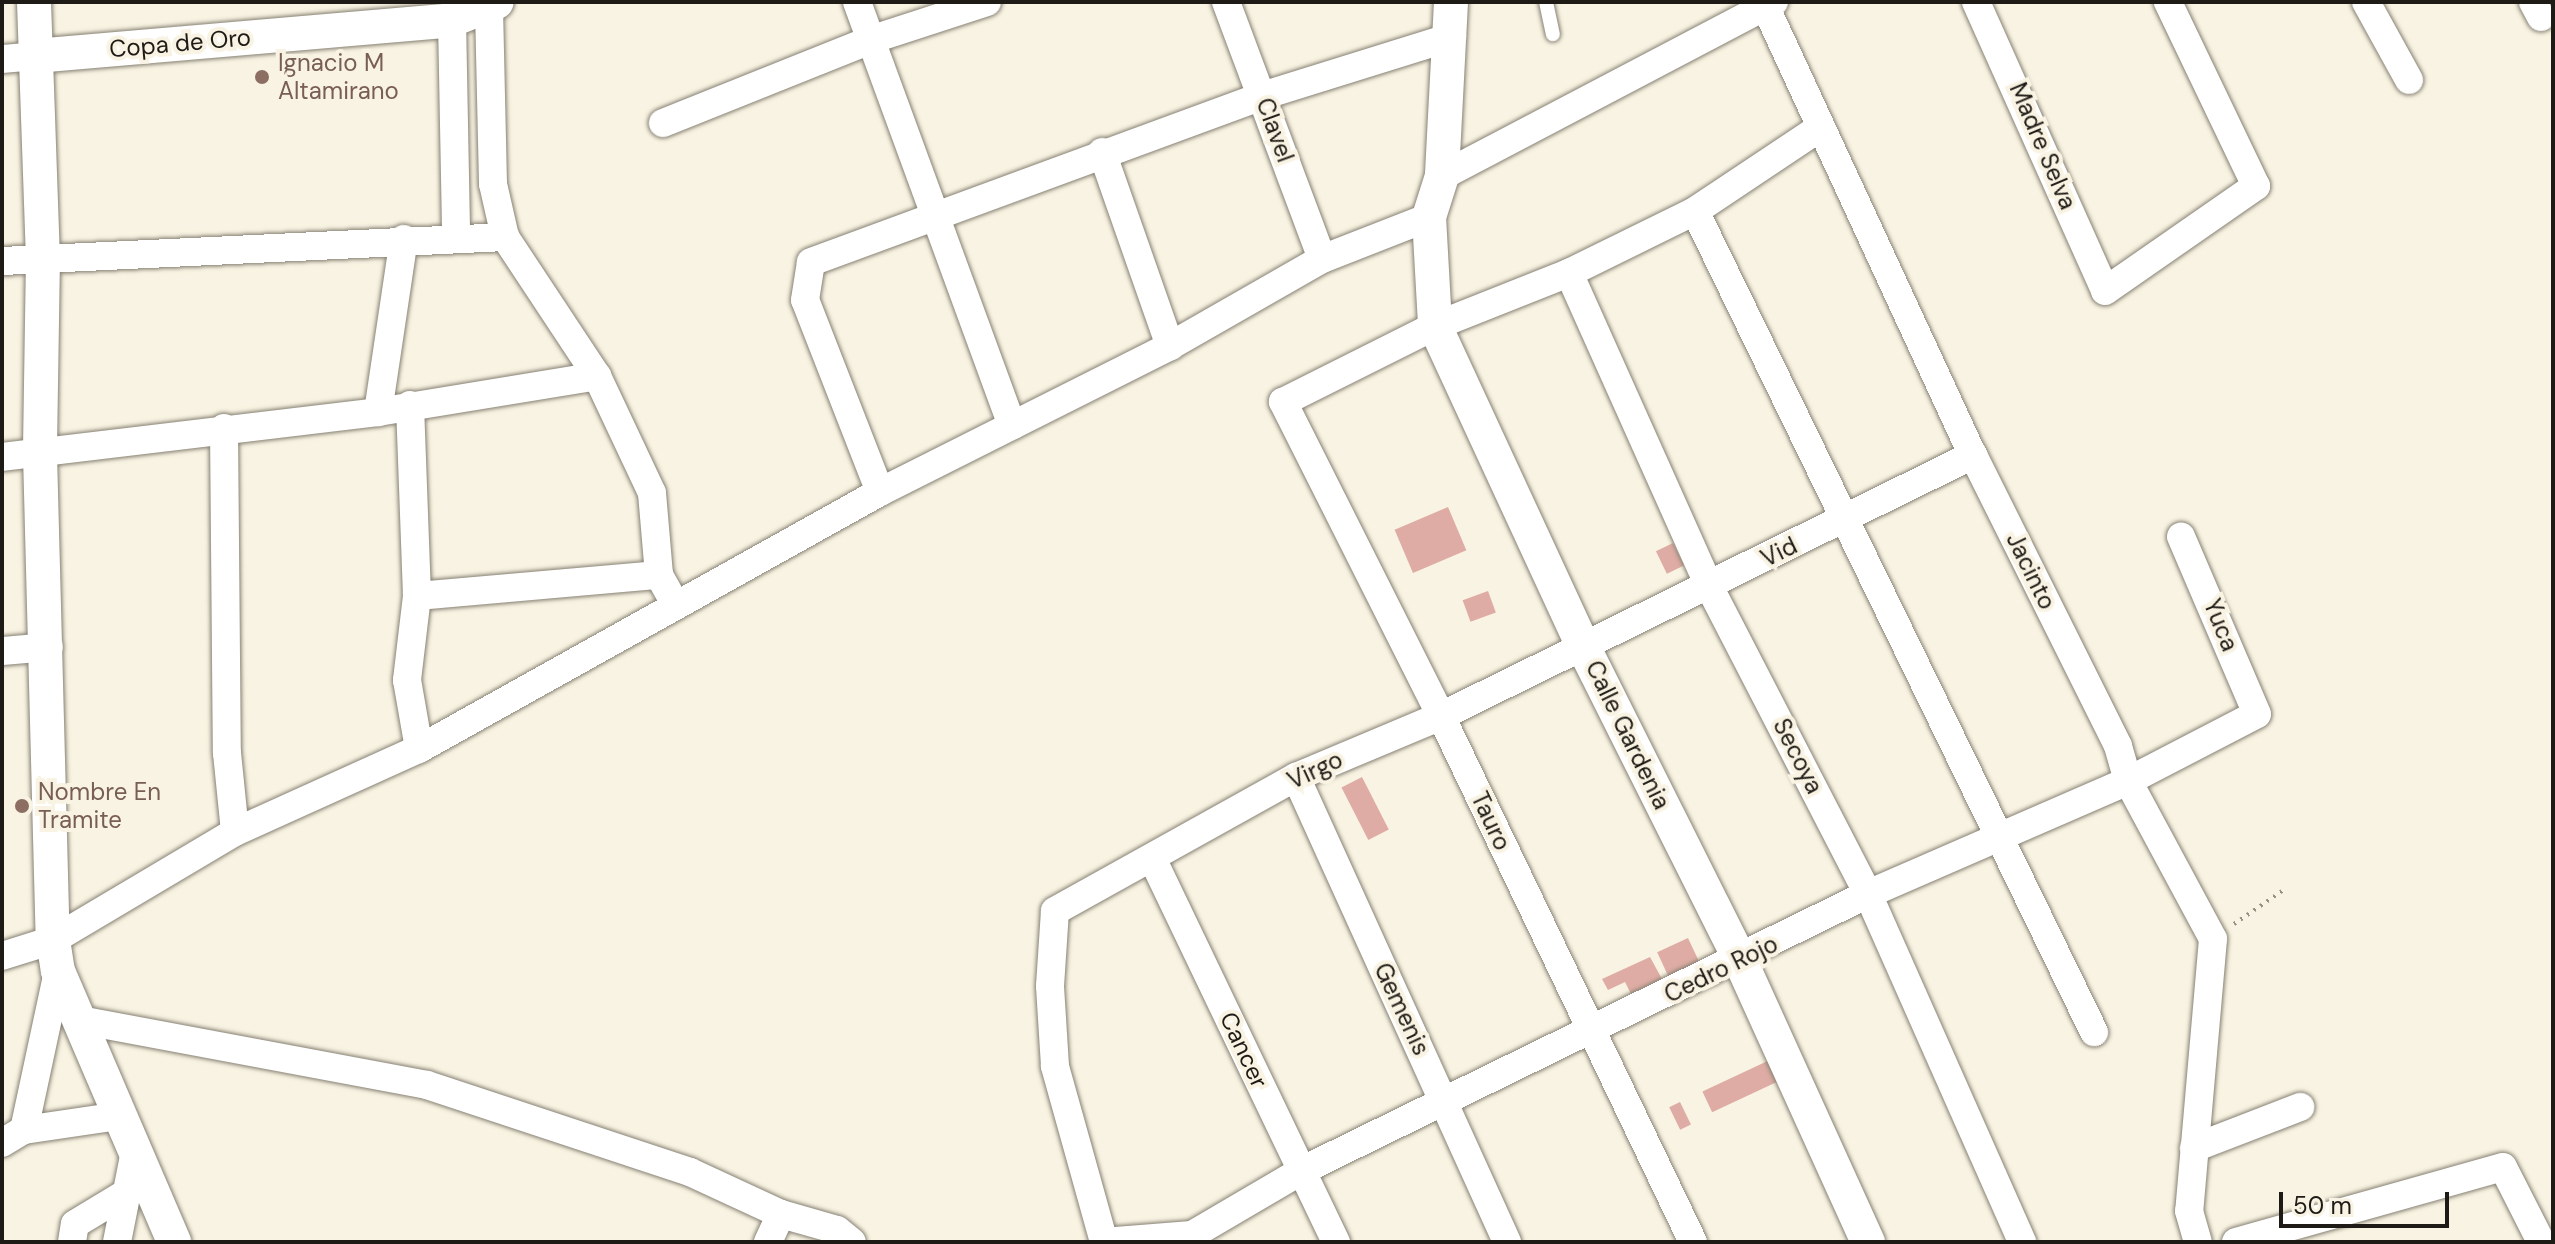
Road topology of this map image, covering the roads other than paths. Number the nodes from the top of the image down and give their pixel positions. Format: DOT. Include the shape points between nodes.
graph roads {
  1 [pos="34,2"];
  2 [pos="857,2"];
  3 [pos="987,2"];
  4 [pos="1226,2"];
  5 [pos="1451,2"];
  6 [pos="1546,2"];
  7 [pos="1976,2"];
  8 [pos="2168,2"];
  9 [pos="2366,2"];
  10 [pos="493,5"];
  11 [pos="1770,6"];
  12 [pos="452,20"];
  13 [pos="1553,34"];
  14 [pos="1452,37"];
  15 [pos="870,40"];
  16 [pos="19,57"];
  17 [pos="2409,80"];
  18 [pos="1262,96"];
  19 [pos="663,123"];
  20 [pos="1821,127"];
  21 [pos="1102,152"];
  22 [pos="1442,176"];
  23 [pos="1695,211"];
  24 [pos="1429,217"];
  25 [pos="935,220"];
  26 [pos="456,237"];
  27 [pos="505,237"];
  28 [pos="404,239"];
  29 [pos="43,257"];
  30 [pos="1322,259"];
  31 [pos="2,261"];
  32 [pos="1569,273"];
  33 [pos="1435,326"];
  34 [pos="1170,346"];
  35 [pos="597,376"];
  36 [pos="410,405"];
  37 [pos="378,412"];
  38 [pos="1012,426"];
  39 [pos="224,428"];
  40 [pos="40,454"];
  41 [pos="1973,455"];
  42 [pos="2,457"];
  43 [pos="880,492"];
  44 [pos="1845,520"];
  45 [pos="2181,537"];
  46 [pos="659,575"];
  47 [pos="1709,586"];
  48 [pos="417,596"];
  49 [pos="676,606"];
  50 [pos="1583,646"];
  51 [pos="49,647"];
  52 [pos="2,651"];
  53 [pos="2257,714"];
  54 [pos="1441,716"];
  55 [pos="419,749"];
  56 [pos="1296,777"];
  57 [pos="2128,781"];
  58 [pos="235,832"];
  59 [pos="1999,833"];
  60 [pos="1152,858"];
  61 [pos="1868,894"];
  62 [pos="2,956"];
  63 [pos="55,956"];
  64 [pos="1740,960"];
  65 [pos="80,1020"];
  66 [pos="2094,1032"];
  67 [pos="1591,1033"];
  68 [pos="1445,1102"];
  69 [pos="2300,1107"];
  70 [pos="119,1116"];
  71 [pos="13,1137"];
  72 [pos="2194,1148"];
  73 [pos="135,1151"];
  74 [pos="1301,1171"];
  75 [pos="123,1195"];
  76 [pos="781,1214"];
  77 [pos="72,1242"];
  78 [pos="117,1242"];
  79 [pos="174,1242"];
  80 [pos="768,1242"];
  81 [pos="852,1242"];
  82 [pos="1103,1242"];
  83 [pos="1336,1242"];
  84 [pos="1507,1242"];
  85 [pos="1693,1242"];
  86 [pos="1868,1242"];
  87 [pos="2022,1242"];
  88 [pos="2198,1242"];
  89 [pos="2236,1242"];
  90 [pos="2541,1242"];
  1 -- 16 [label="street"];
  2 -- 15 [label="street"];
  3 -- 15 [label="street"];
  4 -- 18 [label="street, Clavel"];
  5 -- 14 [label="street"];
  6 -- 13 [label="lane"];
  7 -- 8 [label="street, Madre Selva" via="2105,291 2256,186"];
  9 -- 17 [label="street"];
  10 -- 12 [label="street, Copa de Oro"];
  10 -- 27 [label="street" via="493,184"];
  11 -- 20 [label="street, Jacinto"];
  11 -- 22 [label="street"];
  12 -- 16 [label="street, Copa de Oro"];
  12 -- 26 [label="street"];
  14 -- 18 [label="street"];
  14 -- 22 [label="street"];
  15 -- 19 [label="street"];
  15 -- 25 [label="street"];
  16 -- 29 [label="street"];
  18 -- 21 [label="street"];
  18 -- 30 [label="street, Clavel"];
  20 -- 23 [label="street"];
  20 -- 41 [label="street, Jacinto"];
  21 -- 25 [label="street"];
  21 -- 34 [label="street"];
  22 -- 24 [label="street"];
  23 -- 32 [label="street"];
  23 -- 44 [label="street"];
  24 -- 30 [label="street"];
  24 -- 33 [label="street, Calle Gardenia"];
  25 -- 38 [label="street"];
  25 -- 43 [label="street" via="811,262 805,300"];
  26 -- 27 [label="street"];
  26 -- 28 [label="street"];
  27 -- 35 [label="street"];
  28 -- 29 [label="street"];
  28 -- 37 [label="street"];
  29 -- 31 [label="street"];
  29 -- 40 [label="street"];
  30 -- 34 [label="street"];
  32 -- 33 [label="street"];
  32 -- 47 [label="street, Secoya"];
  33 -- 50 [label="street, Calle Gardenia"];
  33 -- 54 [label="street, Tauro" via="1283,402"];
  34 -- 38 [label="street"];
  35 -- 36 [label="street"];
  35 -- 46 [label="street" via="652,493"];
  36 -- 37 [label="street"];
  36 -- 48 [label="street"];
  37 -- 39 [label="street"];
  38 -- 43 [label="street"];
  39 -- 40 [label="street"];
  39 -- 58 [label="street" via="227,753"];
  40 -- 42 [label="street"];
  40 -- 51 [label="street"];
  41 -- 44 [label="street, Vid"];
  41 -- 57 [label="street, Jacinto" via="2118,746"];
  43 -- 49 [label="street"];
  44 -- 47 [label="street, Vid"];
  44 -- 59 [label="street"];
  45 -- 53 [label="street, Yuca"];
  46 -- 48 [label="street"];
  46 -- 49 [label="street"];
  47 -- 50 [label="street, Vid"];
  47 -- 61 [label="street, Secoya"];
  48 -- 55 [label="street" via="407,680"];
  49 -- 55 [label="street"];
  50 -- 54 [label="street, Virgo"];
  50 -- 64 [label="street, Calle Gardenia"];
  51 -- 52 [label="street"];
  51 -- 63 [label="street"];
  53 -- 57 [label="street, Cedro Rojo"];
  54 -- 56 [label="street, Virgo"];
  54 -- 67 [label="street, Tauro"];
  55 -- 58 [label="street"];
  56 -- 60 [label="street, Virgo"];
  56 -- 68 [label="street, Gemenis"];
  57 -- 59 [label="street, Cedro Rojo"];
  57 -- 72 [label="street, Jacinto" via="2213,939"];
  58 -- 63 [label="street"];
  59 -- 61 [label="street, Cedro Rojo"];
  59 -- 66 [label="street"];
  60 -- 74 [label="street, Cancer"];
  60 -- 82 [label="street, Virgo" via="1055,911 1050,986 1055,1066"];
  61 -- 64 [label="street, Cedro Rojo"];
  61 -- 87 [label="street, Secoya"];
  62 -- 63 [label="street"];
  63 -- 65 [label="street"];
  63 -- 71 [label="street"];
  64 -- 67 [label="street, Cedro Rojo"];
  64 -- 86 [label="street, Calle Gardenia"];
  65 -- 70 [label="street"];
  65 -- 76 [label="street" via="427,1085 690,1172"];
  67 -- 68 [label="street, Cedro Rojo"];
  67 -- 85 [label="street, Tauro"];
  68 -- 74 [label="street, Cedro Rojo"];
  68 -- 84 [label="street, Gemenis"];
  69 -- 72 [label="street"];
  70 -- 71 [label="street"];
  70 -- 73 [label="street"];
  72 -- 88 [label="street" via="2189,1211"];
  73 -- 75 [label="street"];
  73 -- 79 [label="street"];
  74 -- 82 [label="street, Cedro Rojo" via="1192,1235"];
  74 -- 83 [label="street, Cancer"];
  75 -- 77 [label="street" via="75,1224"];
  75 -- 78 [label="street"];
  76 -- 80 [label="street"];
  76 -- 81 [label="street" via="837,1230"];
  89 -- 90 [label="street" via="2503,1167"];
}
